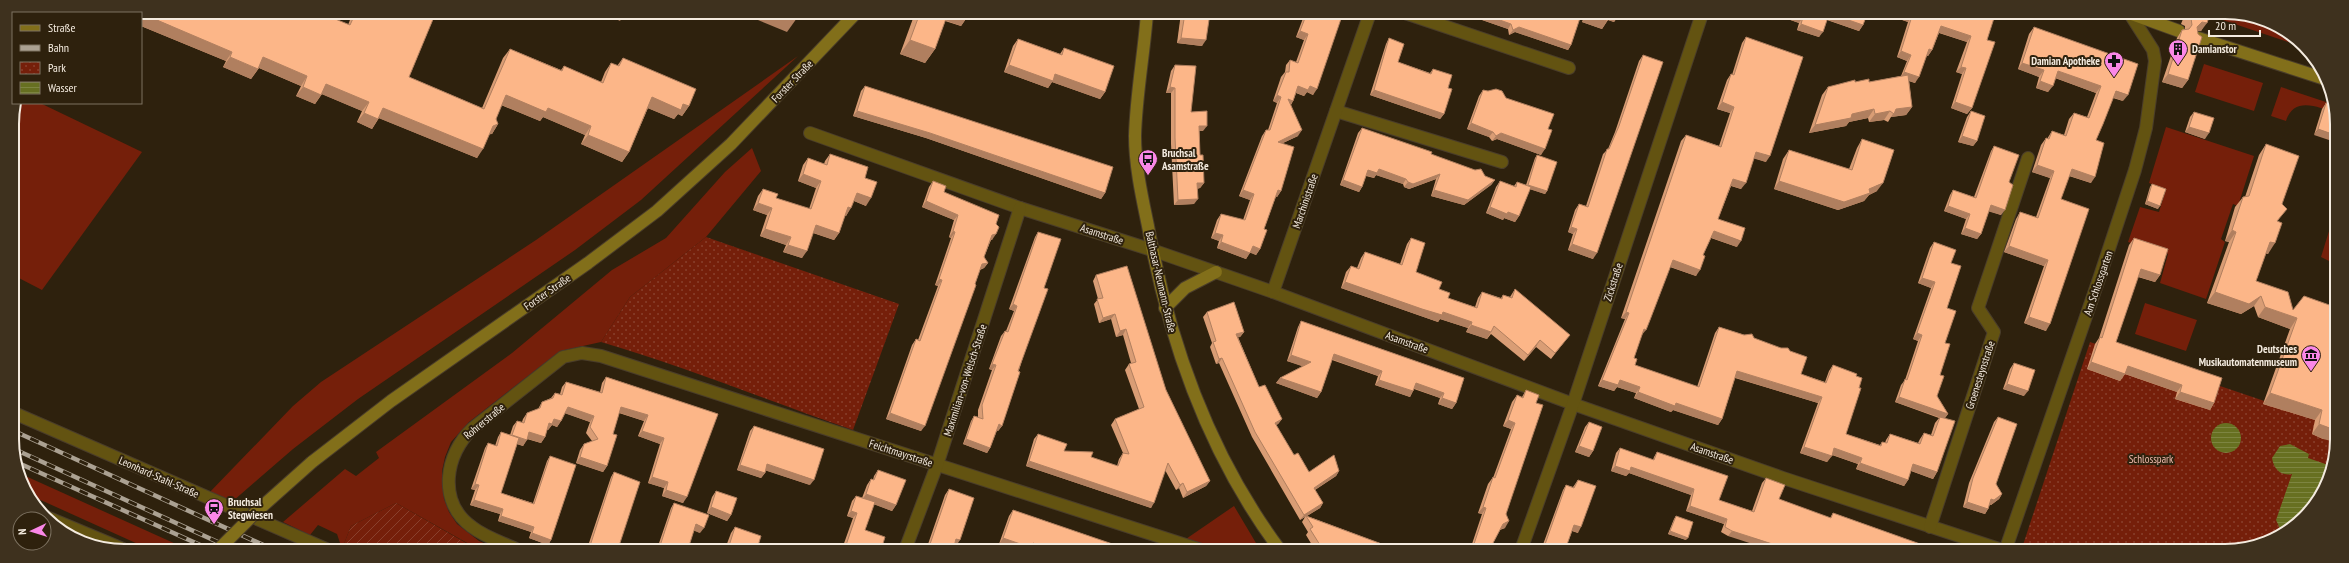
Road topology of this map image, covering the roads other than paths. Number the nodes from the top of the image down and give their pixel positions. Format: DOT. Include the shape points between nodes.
graph roads {
  1 [pos="850,19"];
  2 [pos="1146,19"];
  3 [pos="1368,19"];
  4 [pos="1423,19"];
  5 [pos="1700,19"];
  6 [pos="2134,19"];
  7 [pos="2145,19"];
  8 [pos="2179,31"];
  9 [pos="2198,38"];
  10 [pos="1569,68"];
  11 [pos="2318,77"];
  12 [pos="1336,111"];
  13 [pos="810,133"];
  14 [pos="2028,158"];
  15 [pos="1502,162"];
  16 [pos="1020,208"];
  17 [pos="1152,250"];
  18 [pos="1216,272"];
  19 [pos="1273,292"];
  20 [pos="1165,308"];
  21 [pos="600,356"];
  22 [pos="1573,404"];
  23 [pos="19,415"];
  24 [pos="937,465"];
  25 [pos="63,524"];
  26 [pos="1930,527"];
  27 [pos="106,542"];
  28 [pos="224,544"];
  29 [pos="315,544"];
  30 [pos="505,544"];
  31 [pos="907,544"];
  32 [pos="1182,544"];
  33 [pos="1276,544"];
  34 [pos="1523,544"];
  35 [pos="1983,544"];
  36 [pos="2007,544"];
  1 -- 28 [label="street, Forster Straße, bridge" via="731,144 657,211 588,263 391,401 312,462"];
  2 -- 17 [label="street, Balthasar-Neumann-Straße" via="1135,137"];
  3 -- 12 [label="street, Marchinistraße"];
  4 -- 10 [label="street"];
  5 -- 22 [label="street, Zickstraße"];
  6 -- 36 [label="street, Am Schlossgarten" via="2153,50 2154,74 2146,128 2119,221"];
  7 -- 8 [label="street"];
  9 -- 11 [label="street"];
  12 -- 15 [label="street"];
  12 -- 19 [label="street, Marchinistraße"];
  13 -- 16 [label="street, Asamstraße"];
  14 -- 26 [label="street, Groenesteynstraße" via="1978,308 1994,332"];
  16 -- 17 [label="street, Asamstraße"];
  16 -- 24 [label="street, Maximilian-von-Welsch-Straße"];
  17 -- 18 [label="street, Asamstraße"];
  17 -- 20 [label="street, Balthasar-Neumann-Straße"];
  18 -- 19 [label="street, Asamstraße"];
  18 -- 20 [label="street" via="1185,288"];
  19 -- 22 [label="street, Asamstraße"];
  20 -- 33 [label="street, Balthasar-Neumann-Straße" via="1187,377 1218,447 1244,496"];
  21 -- 24 [label="street, Feichtmayrstraße"];
  21 -- 30 [label="street, Rohrerstraße" via="582,353 563,357 473,428 457,447 449,471 450,496 454,508 482,534"];
  22 -- 26 [label="street, Asamstraße"];
  22 -- 34 [label="street, Zickstraße"];
  23 -- 29 [label="street, Leonhard-Stahl-Straße"];
  24 -- 31 [label="street, Maximilian-von-Welsch-Straße"];
  24 -- 32 [label="street, Feichtmayrstraße"];
  25 -- 27 [label="street"];
  26 -- 35 [label="street, Asamstraße"];
}
